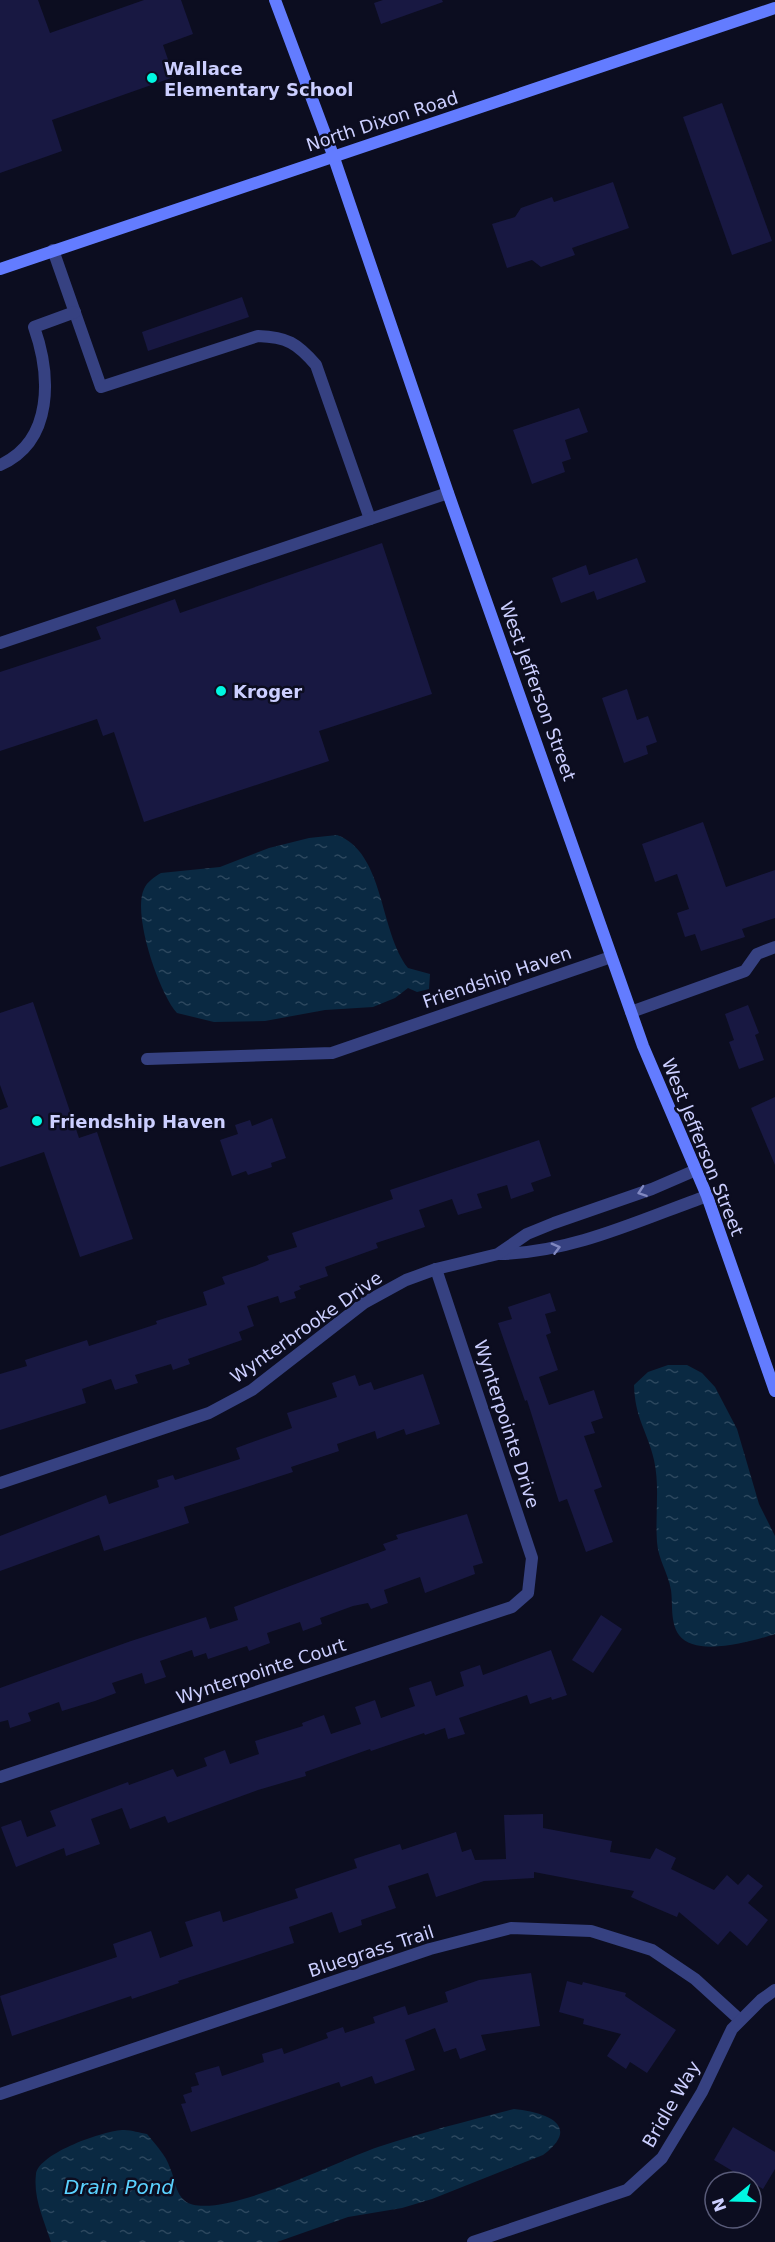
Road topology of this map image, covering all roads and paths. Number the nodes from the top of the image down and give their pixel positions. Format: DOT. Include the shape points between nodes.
graph roads {
  1 [pos="275,0"];
  2 [pos="775,8"];
  3 [pos="333,155"];
  4 [pos="53,250"];
  5 [pos="0,268"];
  6 [pos="75,312"];
  7 [pos="0,465"];
  8 [pos="448,493"];
  9 [pos="370,519"];
  10 [pos="0,643"];
  11 [pos="775,947"];
  12 [pos="611,957"];
  13 [pos="631,1012"];
  14 [pos="147,1059"];
  15 [pos="696,1170"];
  16 [pos="707,1197"];
  17 [pos="498,1254"];
  18 [pos="436,1269"];
  19 [pos="775,1391"];
  20 [pos="0,1483"];
  21 [pos="528,1593"];
  22 [pos="0,1777"];
  23 [pos="775,1990"];
  24 [pos="740,2020"];
  25 [pos="0,2094"];
  26 [pos="473,2242"];
  1 -- 3 [label="street, West Jefferson Street"];
  2 -- 3 [label="street, North Dixon Road"];
  3 -- 4 [label="street, North Dixon Road"];
  3 -- 8 [label="street, West Jefferson Street"];
  4 -- 5 [label="street, North Dixon Road"];
  4 -- 6 [label="street"];
  6 -- 7 [label="street" via="34,327 43,355 43,411 23,452"];
  6 -- 9 [label="street" via="101,387 258,336 279,337 300,346 316,365"];
  8 -- 9 [label="street"];
  8 -- 12 [label="street, West Jefferson Street"];
  9 -- 10 [label="street"];
  11 -- 13 [label="street" via="757,954 745,970"];
  12 -- 13 [label="street, West Jefferson Street"];
  12 -- 14 [label="street, Friendship Haven" via="332,1053"];
  13 -- 15 [label="street, West Jefferson Street"];
  15 -- 16 [label="street, West Jefferson Street"];
  15 -- 17 [label="street, Wynterbrooke Drive, one-way" via="527,1234"];
  17 -- 16 [label="street, one-way" via="533,1254 561,1247"];
  16 -- 19 [label="street, West Jefferson Street"];
  17 -- 18 [label="street, Wynterbrooke Drive"];
  18 -- 20 [label="street, Wynterbrooke Drive" via="364,1303 252,1390 209,1413"];
  18 -- 21 [label="street, Wynterpointe Drive" via="532,1558"];
  21 -- 22 [label="street, Wynterpointe Court" via="512,1607"];
  23 -- 24 [label="street, Bridle Way"];
  24 -- 25 [label="street, Bluegrass Trail" via="694,1979 652,1950 591,1931 511,1928 430,1949"];
  24 -- 26 [label="street, Bridle Way" via="662,2158 627,2190"];
}
